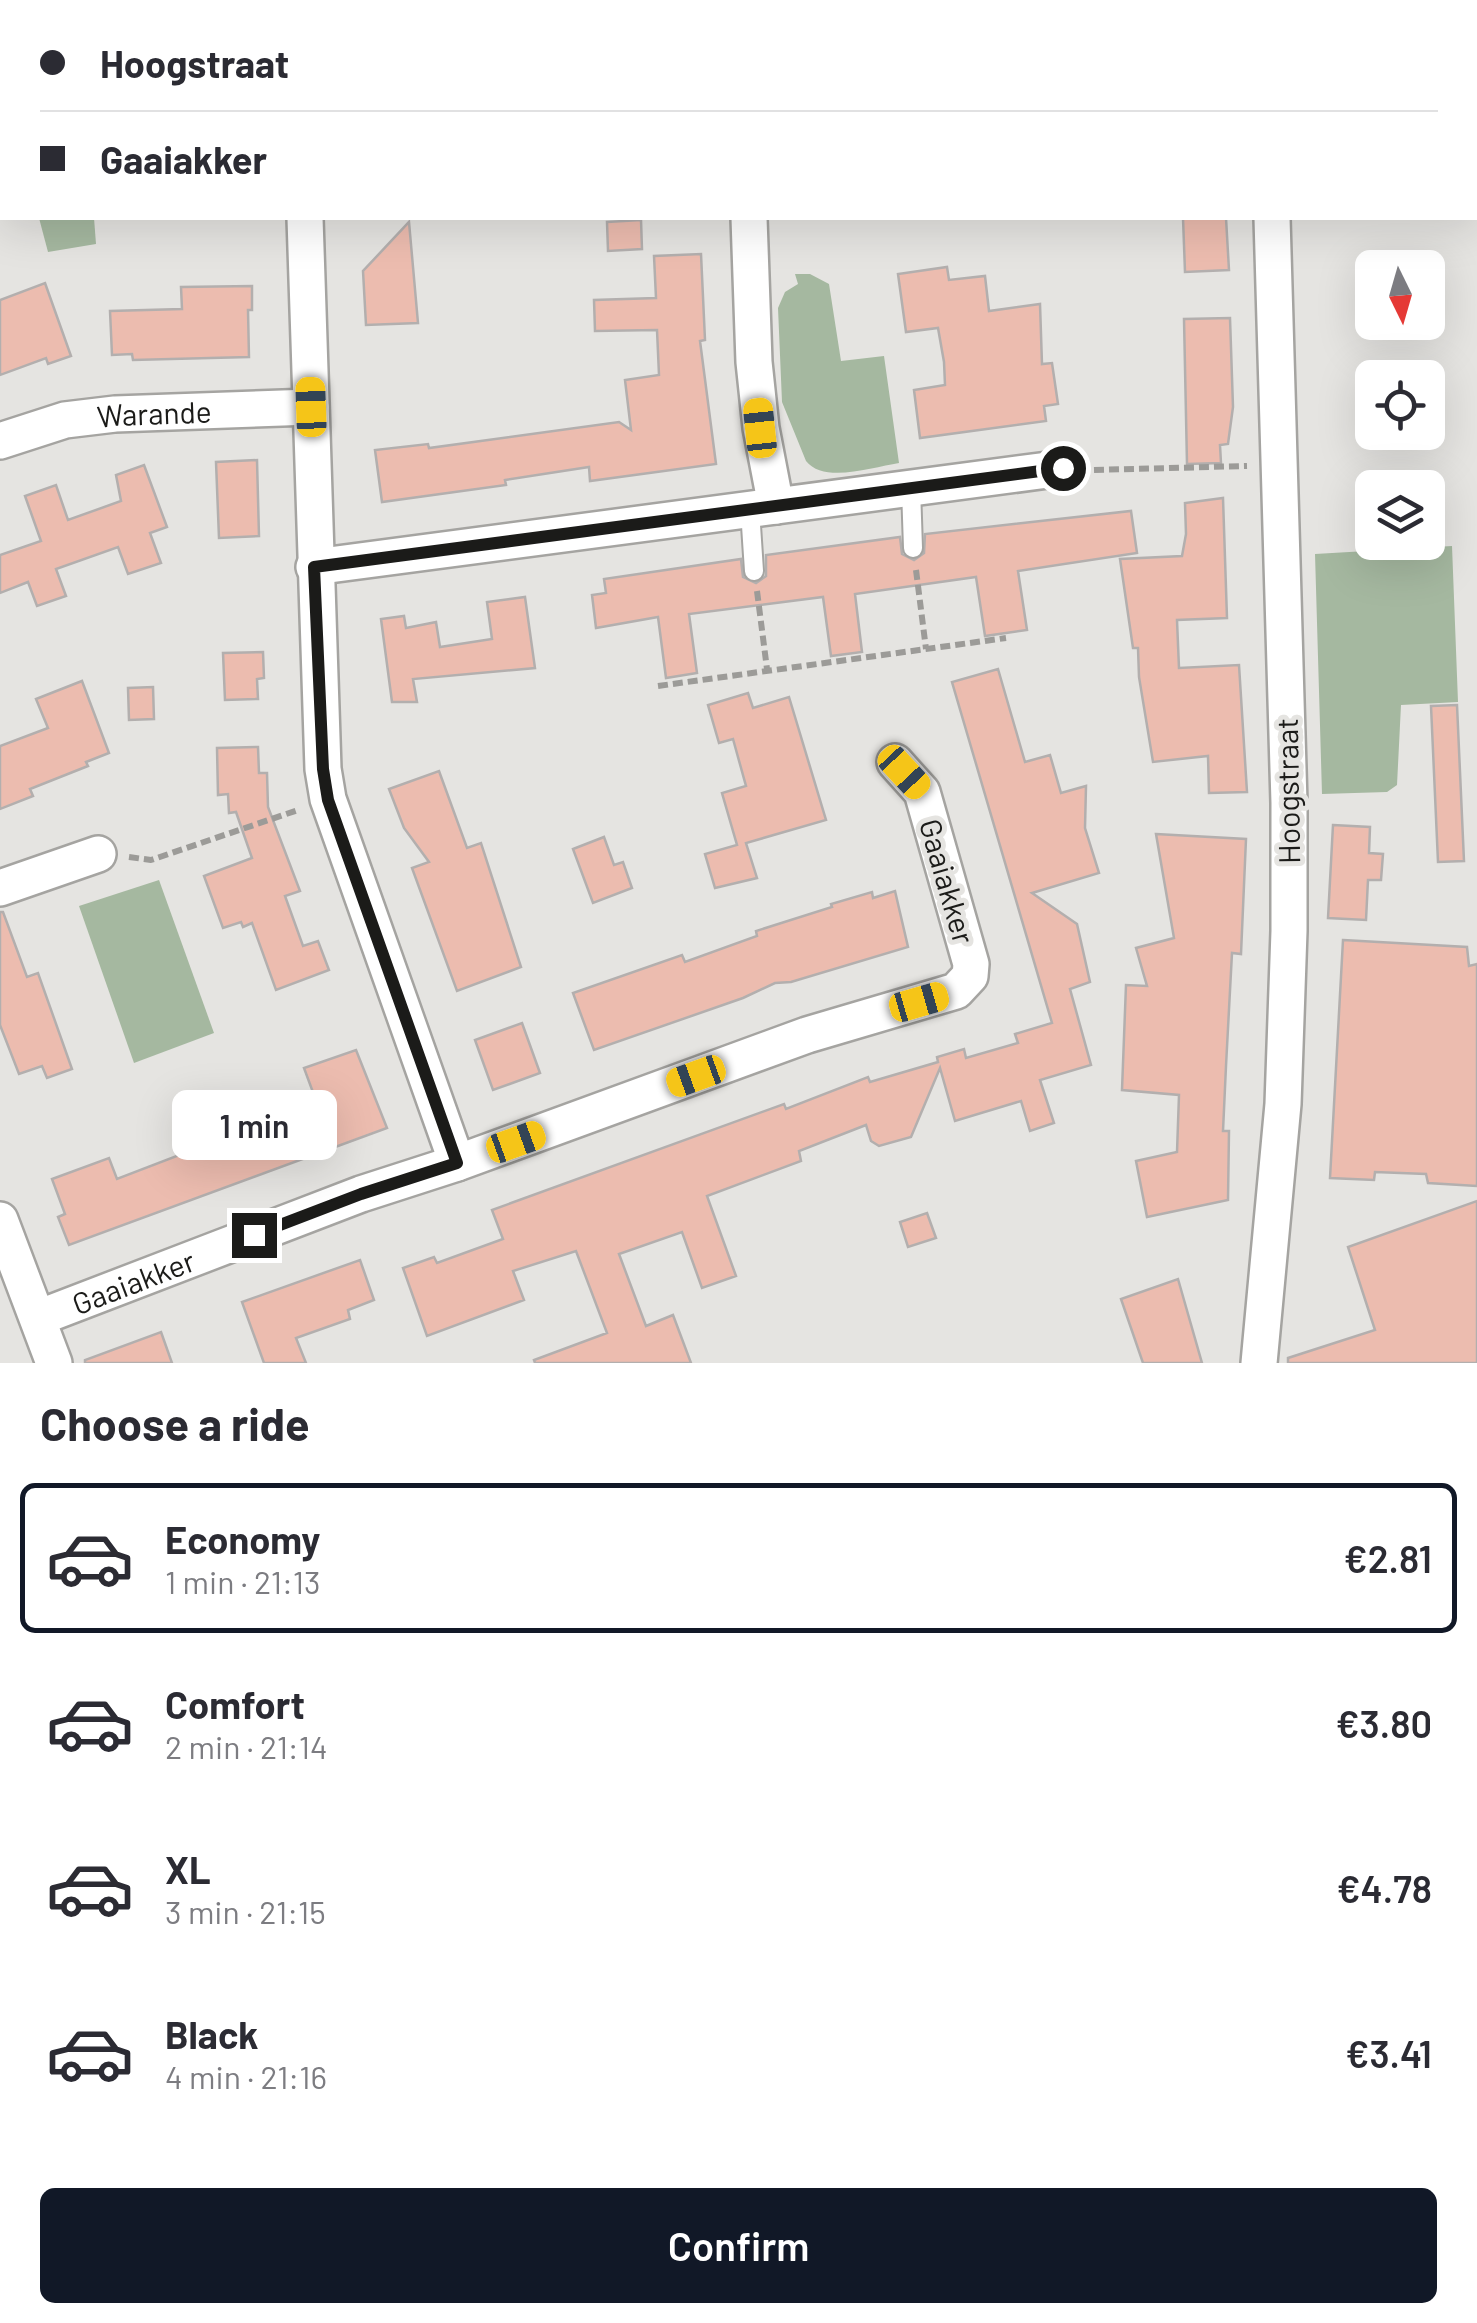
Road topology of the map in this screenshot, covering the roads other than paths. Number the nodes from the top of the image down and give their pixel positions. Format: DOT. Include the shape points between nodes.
graph roads {
  1 [pos="305,220"];
  2 [pos="749,220"];
  3 [pos="1272,220"];
  4 [pos="311,407"];
  5 [pos="0,441"];
  6 [pos="1063,468"];
  7 [pos="911,488"];
  8 [pos="763,508"];
  9 [pos="914,548"];
  10 [pos="314,567"];
  11 [pos="754,572"];
  12 [pos="895,762"];
  13 [pos="98,854"];
  14 [pos="0,888"];
  15 [pos="457,1163"];
  16 [pos="0,1220"];
  17 [pos="38,1318"];
  18 [pos="54,1363"];
  19 [pos="1259,1363"];
  1 -- 4 [label="street"];
  2 -- 8 [label="street"];
  3 -- 19 [label="street, Hoogstraat" via="1289,931 1282,1104"];
  4 -- 5 [label="street, Warande" via="115,414 65,420"];
  4 -- 10 [label="street"];
  6 -- 7 [label="street"];
  7 -- 8 [label="street"];
  7 -- 9 [label="lane"];
  8 -- 10 [label="street"];
  8 -- 11 [label="lane"];
  10 -- 15 [label="street" via="328,800"];
  12 -- 15 [label="street, Gaaiakker" via="922,792 972,964 956,992 807,1036"];
  13 -- 14 [label="street"];
  15 -- 17 [label="street, Gaaiakker"];
  16 -- 17 [label="street"];
  17 -- 18 [label="street"];
}
